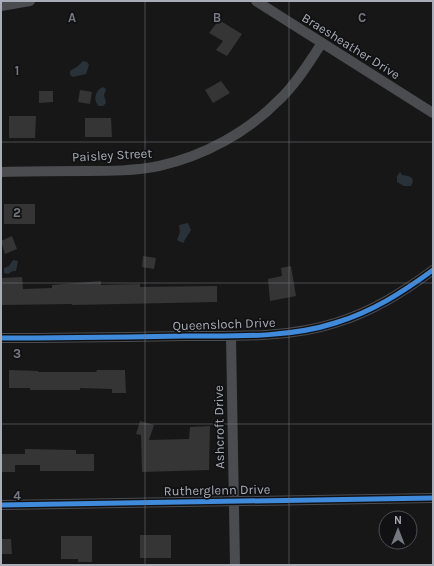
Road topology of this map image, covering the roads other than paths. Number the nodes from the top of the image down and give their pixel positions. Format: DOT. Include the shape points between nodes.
graph roads {
  1 [pos="30,1"];
  2 [pos="256,1"];
  3 [pos="1,6"];
  4 [pos="322,43"];
  5 [pos="433,113"];
  6 [pos="1,172"];
  7 [pos="433,270"];
  8 [pos="231,336"];
  9 [pos="1,338"];
  10 [pos="433,498"];
  11 [pos="233,501"];
  12 [pos="1,505"];
  13 [pos="235,565"];
  1 -- 3 [label="street"];
  2 -- 4 [label="street, Braesheather Drive"];
  4 -- 5 [label="street, Braesheather Drive"];
  4 -- 6 [label="street, Paisley Street" via="295,82 257,119 238,133 190,156 159,166 125,170"];
  7 -- 8 [label="street, Queensloch Drive" via="376,308 335,324 292,332"];
  8 -- 9 [label="street, Queensloch Drive"];
  8 -- 11 [label="street, Ashcroft Drive"];
  10 -- 11 [label="street, Rutherglenn Drive"];
  11 -- 12 [label="street, Rutherglenn Drive"];
  11 -- 13 [label="street, Ashcroft Drive"];
}
